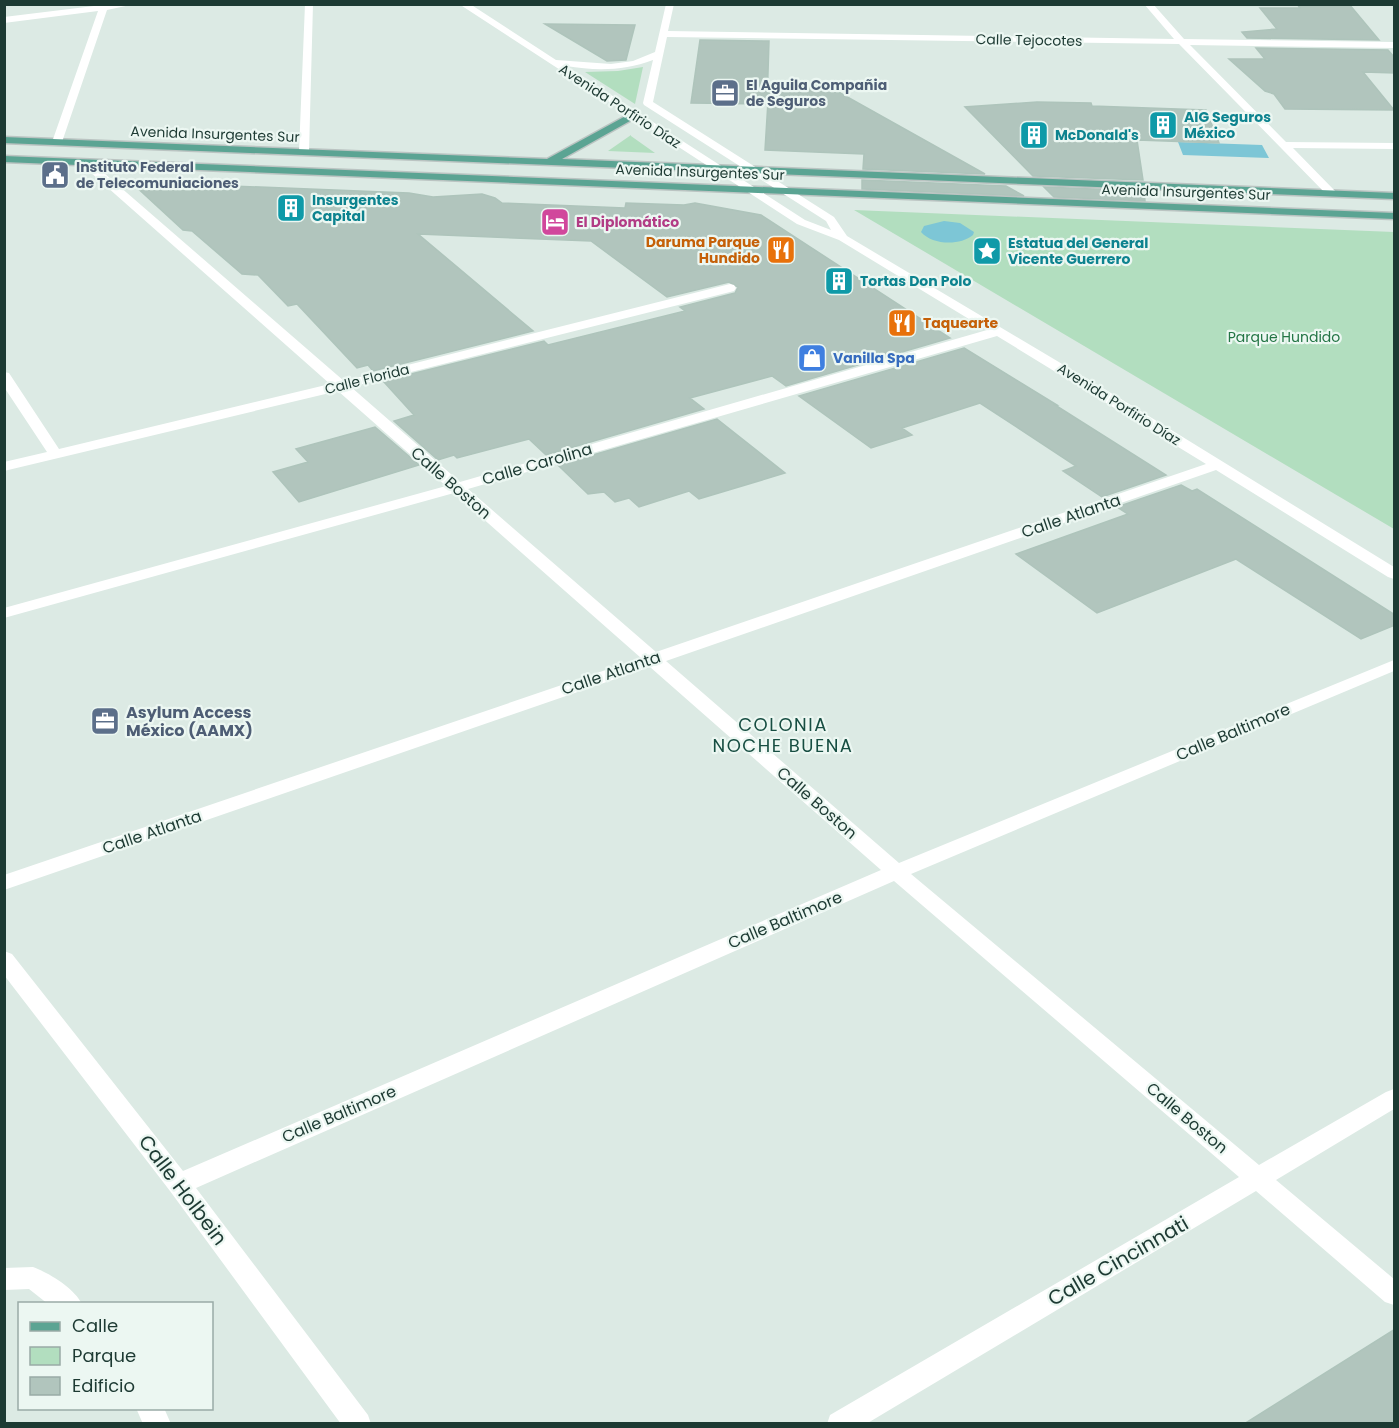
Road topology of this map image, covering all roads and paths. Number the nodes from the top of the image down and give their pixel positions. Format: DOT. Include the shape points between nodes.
graph roads {
  1 [pos="131,4"];
  2 [pos="309,4"];
  3 [pos="463,4"];
  4 [pos="670,4"];
  5 [pos="1148,4"];
  6 [pos="100,6"];
  7 [pos="4,20"];
  8 [pos="664,34"];
  9 [pos="1183,42"];
  10 [pos="1395,45"];
  11 [pos="661,52"];
  12 [pos="552,60"];
  13 [pos="633,115"];
  14 [pos="4,140"];
  15 [pos="57,142"];
  16 [pos="1284,145"];
  17 [pos="1395,147"];
  18 [pos="304,152"];
  19 [pos="4,159"];
  20 [pos="85,162"];
  21 [pos="549,162"];
  22 [pos="716,168"];
  23 [pos="750,169"];
  24 [pos="749,189"];
  25 [pos="784,190"];
  26 [pos="1332,194"];
  27 [pos="1395,196"];
  28 [pos="1395,216"];
  29 [pos="843,238"];
  30 [pos="730,288"];
  31 [pos="999,331"];
  32 [pos="4,376"];
  33 [pos="340,386"];
  34 [pos="56,455"];
  35 [pos="1218,465"];
  36 [pos="4,467"];
  37 [pos="457,488"];
  38 [pos="1395,574"];
  39 [pos="4,613"];
  40 [pos="652,659"];
  41 [pos="1395,665"];
  42 [pos="896,872"];
  43 [pos="4,883"];
  44 [pos="4,959"];
  45 [pos="1395,1098"];
  46 [pos="1258,1178"];
  47 [pos="179,1184"];
  48 [pos="4,1279"];
  49 [pos="1395,1294"];
  50 [pos="66,1302"];
  51 [pos="150,1410"];
  52 [pos="158,1424"];
  53 [pos="358,1424"];
  54 [pos="840,1424"];
  1 -- 6 [label="street"];
  2 -- 18 [label="street"];
  3 -- 12 [label="street, Avenida Porfirio Díaz"];
  4 -- 8 [label="street"];
  5 -- 9 [label="street"];
  6 -- 7 [label="street"];
  6 -- 15 [label="street" via="101,20"];
  8 -- 9 [label="street, Calle Tejocotes"];
  8 -- 11 [label="street"];
  9 -- 10 [label="street, Calle Tejocotes"];
  9 -- 16 [label="street"];
  11 -- 12 [label="street" via="639,63 614,67"];
  11 -- 23 [label="street, Avenida Porfirio Díaz" via="648,103"];
  12 -- 13 [label="street, Avenida Porfirio Díaz"];
  13 -- 21 [label="main road"];
  13 -- 22 [label="street, Avenida Porfirio Díaz"];
  14 -- 15 [label="main road, Avenida Insurgentes Sur"];
  15 -- 18 [label="main road, Avenida Insurgentes Sur"];
  16 -- 17 [label="street"];
  16 -- 26 [label="street"];
  18 -- 21 [label="main road, Avenida Insurgentes Sur"];
  19 -- 20 [label="main road, Avenida Insurgentes Sur"];
  20 -- 24 [label="main road, Avenida Insurgentes Sur"];
  20 -- 33 [label="street, Calle Boston"];
  21 -- 22 [label="main road, Avenida Insurgentes Sur"];
  22 -- 23 [label="main road, Avenida Insurgentes Sur"];
  22 -- 24 [label="street, Avenida Porfirio Díaz"];
  23 -- 25 [label="street, Avenida Porfirio Díaz"];
  23 -- 26 [label="main road, Avenida Insurgentes Sur"];
  24 -- 25 [label="main road, Avenida Insurgentes Sur"];
  24 -- 29 [label="street, Avenida Porfirio Díaz" via="801,222"];
  25 -- 28 [label="main road, Avenida Insurgentes Sur"];
  25 -- 29 [label="street, Avenida Porfirio Díaz" via="830,219"];
  26 -- 27 [label="main road, Avenida Insurgentes Sur"];
  29 -- 31 [label="street, Avenida Porfirio Díaz"];
  30 -- 33 [label="street, Calle Florida"];
  31 -- 35 [label="street, Avenida Porfirio Díaz"];
  31 -- 37 [label="street, Calle Carolina"];
  32 -- 34 [label="street"];
  33 -- 34 [label="street, Calle Florida"];
  33 -- 37 [label="street, Calle Boston"];
  34 -- 36 [label="street, Calle Florida"];
  35 -- 38 [label="street, Avenida Porfirio Díaz"];
  35 -- 40 [label="street, Calle Atlanta"];
  37 -- 39 [label="street, Calle Carolina"];
  37 -- 40 [label="street, Calle Boston"];
  40 -- 42 [label="street, Calle Boston"];
  40 -- 43 [label="street, Calle Atlanta"];
  41 -- 42 [label="street, Calle Baltimore"];
  42 -- 46 [label="street, Calle Boston"];
  42 -- 47 [label="street, Calle Baltimore"];
  44 -- 47 [label="street, Calle Holbein"];
  45 -- 46 [label="street, Calle Cincinnati"];
  46 -- 49 [label="street, Calle Boston"];
  46 -- 54 [label="street, Calle Cincinnati"];
  47 -- 53 [label="street, Calle Holbein"];
  48 -- 50 [label="street" via="33,1278"];
  51 -- 52 [label="street"];
}
